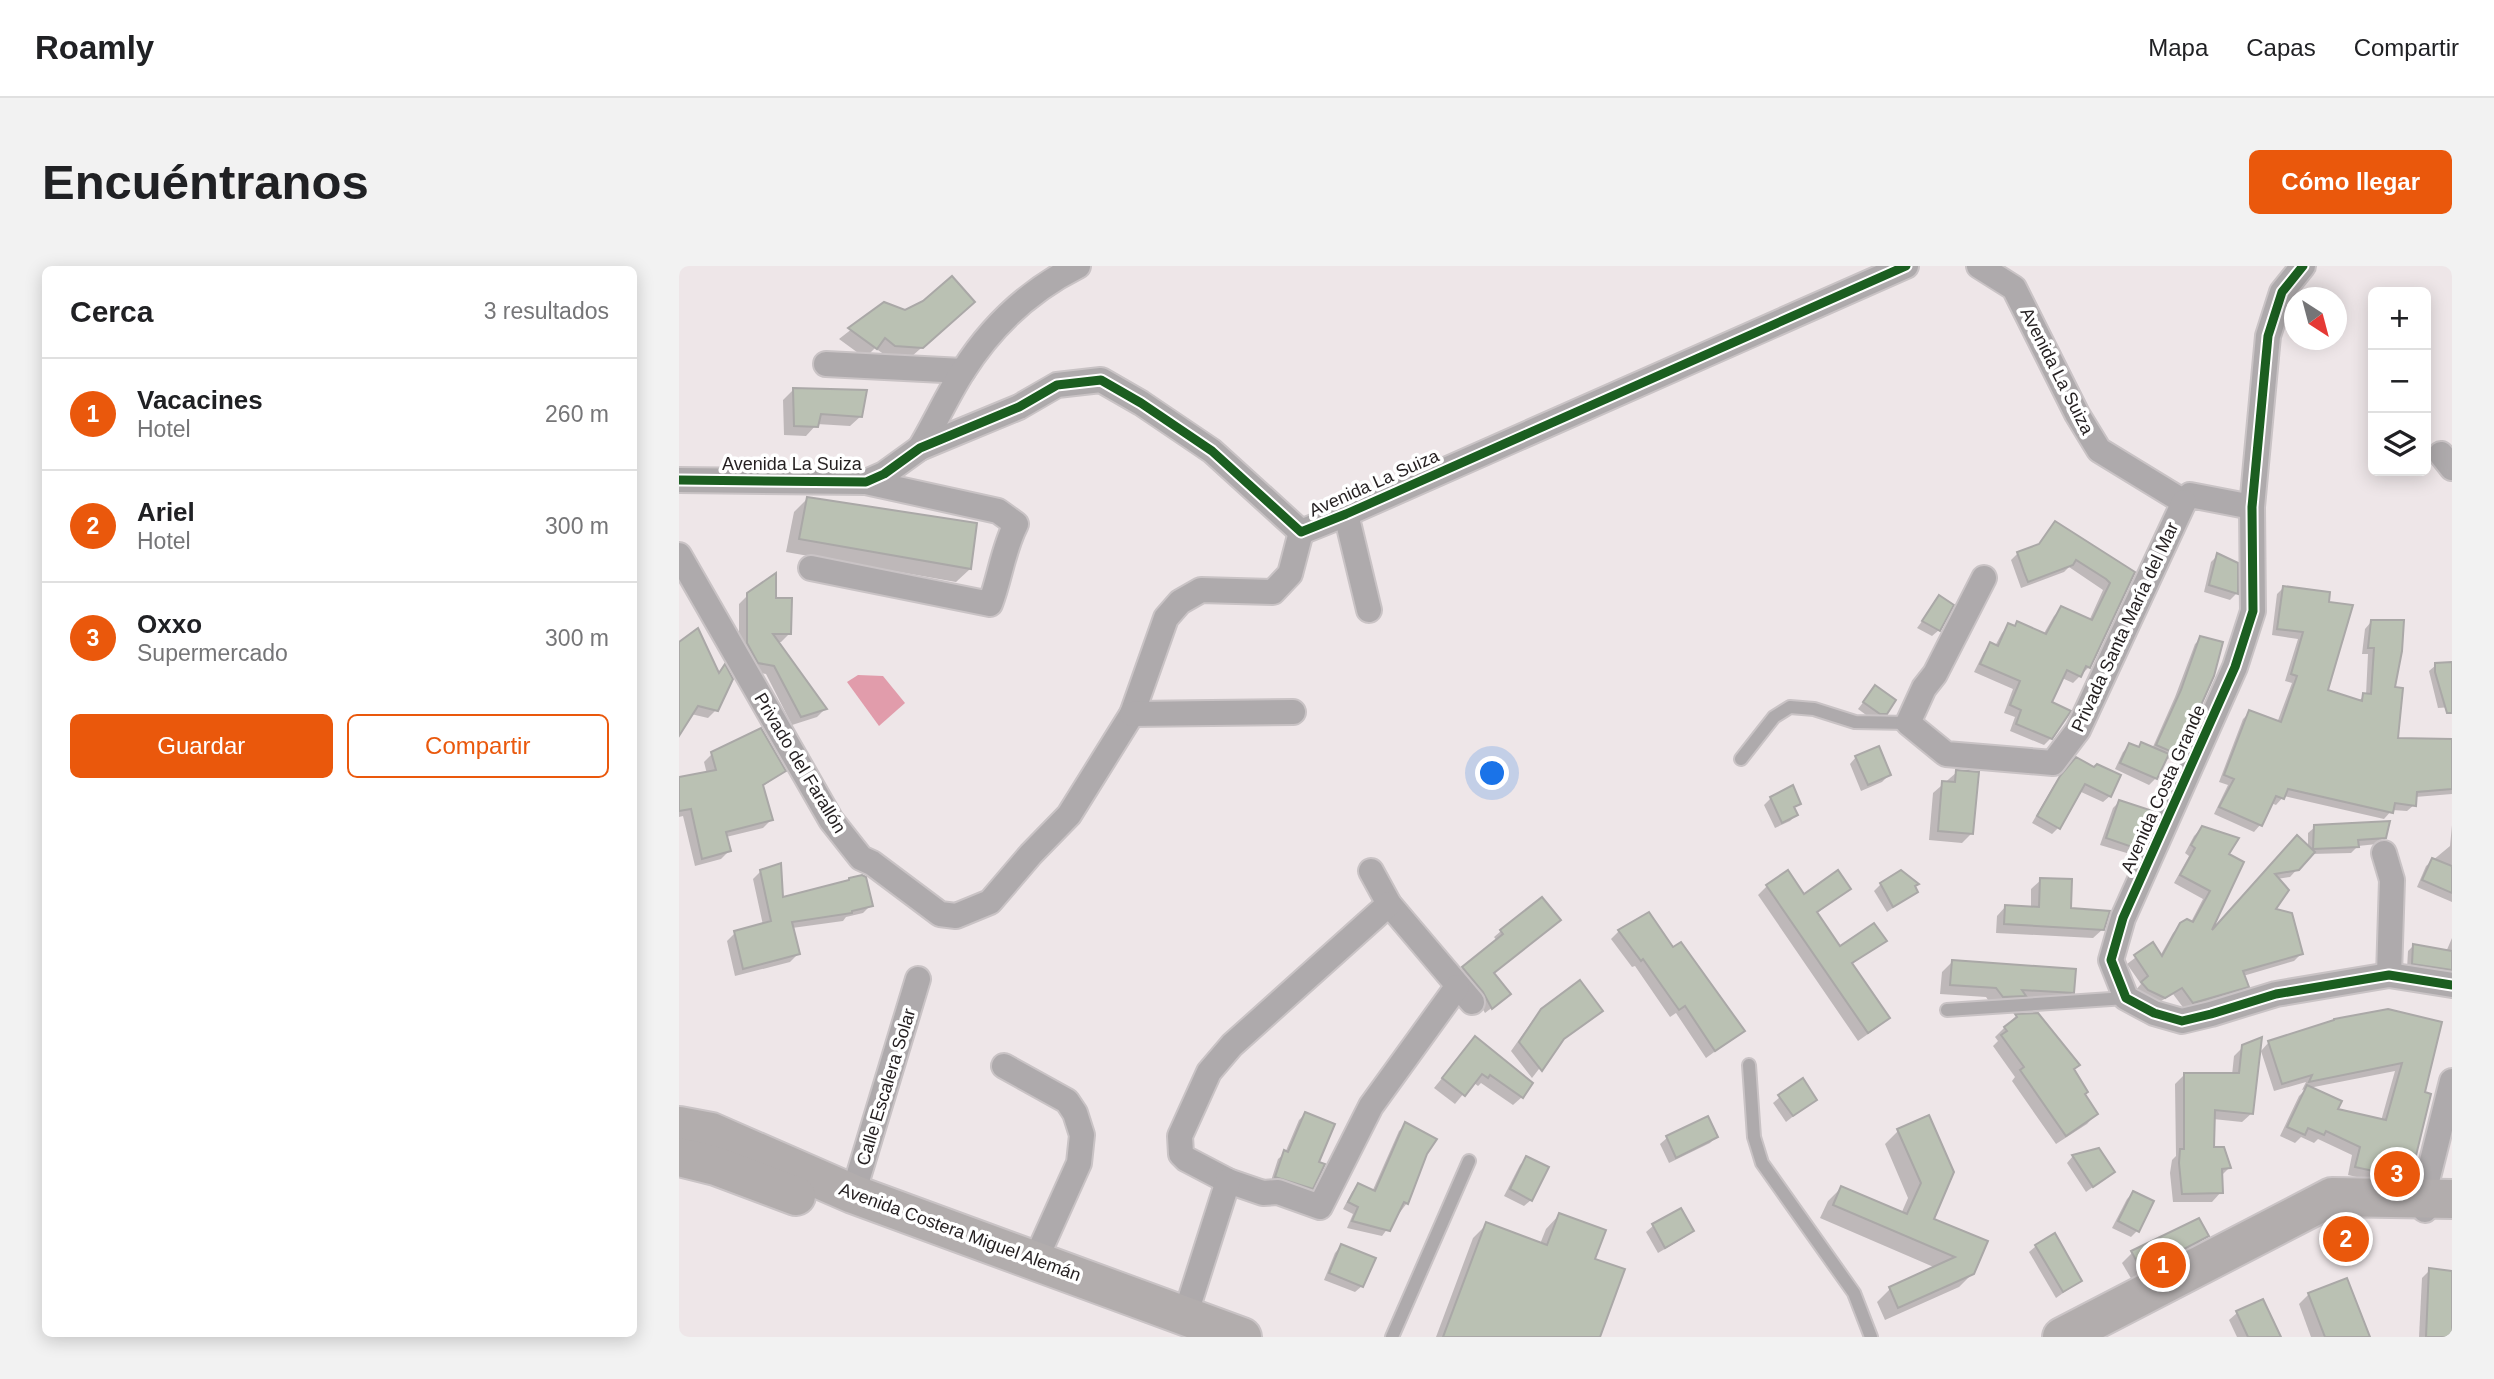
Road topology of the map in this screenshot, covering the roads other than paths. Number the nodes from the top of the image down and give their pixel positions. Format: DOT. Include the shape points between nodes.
graph roads {
  1 [pos="1078,266"];
  2 [pos="1906,266"];
  3 [pos="1979,266"];
  4 [pos="2303,266"];
  5 [pos="826,365"];
  6 [pos="963,370"];
  7 [pos="920,448"];
  8 [pos="679,480"];
  9 [pos="866,482"];
  10 [pos="2184,502"];
  11 [pos="2252,507"];
  12 [pos="1346,514"];
  13 [pos="1301,531"];
  14 [pos="679,555"];
  15 [pos="811,568"];
  16 [pos="1984,578"];
  17 [pos="1369,610"];
  18 [pos="1293,712"];
  19 [pos="1132,714"];
  20 [pos="1908,723"];
  21 [pos="1741,759"];
  22 [pos="2385,853"];
  23 [pos="1371,871"];
  24 [pos="1389,904"];
  25 [pos="2389,975"];
  26 [pos="918,979"];
  27 [pos="2452,985"];
  28 [pos="2126,998"];
  29 [pos="1947,1010"];
  30 [pos="1749,1065"];
  31 [pos="1003,1066"];
  32 [pos="2452,1081"];
  33 [pos="679,1126"];
  34 [pos="679,1157"];
  35 [pos="1469,1161"];
  36 [pos="1228,1181"];
  37 [pos="853,1194"];
  38 [pos="2438,1206"];
  39 [pos="1035,1261"];
  40 [pos="1177,1326"];
  41 [pos="1242,1337"];
  42 [pos="1392,1337"];
  43 [pos="1871,1337"];
  44 [pos="2062,1337"];
  45 [pos="2092,1337"];
  1 -- 6 [label="street" via="1028,295"];
  2 -- 12 [label="street, Avenida La Suiza"];
  3 -- 10 [label="street, Avenida La Suiza" via="2014,288 2099,450"];
  4 -- 11 [label="street, Avenida Costa Grande" via="2282,292 2268,335"];
  5 -- 6 [label="street"];
  6 -- 7 [label="street"];
  7 -- 9 [label="street, Avenida La Suiza"];
  7 -- 13 [label="street, Avenida La Suiza" via="1019,407 1057,385 1101,380 1212,451"];
  8 -- 9 [label="street, Avenida La Suiza"];
  9 -- 15 [label="street" via="998,511 1016,524 990,604"];
  10 -- 11 [label="street" via="2190,495"];
  10 -- 20 [label="street, Privada Santa María del Mar" via="2078,730 2053,763 1947,754"];
  11 -- 28 [label="street, Avenida Costa Grande" via="2253,611 2235,667 2123,918 2111,960"];
  12 -- 13 [label="street, Avenida La Suiza"];
  12 -- 17 [label="street"];
  13 -- 19 [label="street, Privado del Farallón" via="1290,573 1273,592 1201,590 1166,618"];
  14 -- 19 [label="street, Privado del Farallón" via="831,820 861,858 940,915 956,915 990,902 1069,815"];
  16 -- 20 [label="street"];
  18 -- 19 [label="street"];
  20 -- 21 [label="lane" via="1855,722 1790,707 1774,717"];
  22 -- 25 [label="street" via="2392,880"];
  23 -- 24 [label="street"];
  24 -- 36 [label="street" via="1232,1045 1209,1072 1180,1136 1181,1154"];
  24 -- 36 [label="street" via="1464,995 1371,1106 1319,1208 1278,1192 1262,1193"];
  25 -- 27 [label="street"];
  25 -- 28 [label="street" via="2276,994 2182,1021"];
  26 -- 37 [label="street, Calle Escalera Solar"];
  28 -- 29 [label="lane"];
  30 -- 43 [label="lane" via="1753,1137 1762,1163 1854,1293"];
  31 -- 39 [label="street" via="1067,1101 1082,1135 1079,1163"];
  32 -- 38 [label="street"];
  33 -- 37 [label="main road, Avenida Costera Miguel Alemán" via="711,1132"];
  34 -- 40 [label="main road, Avenida Costera Miguel Alemán"];
  35 -- 42 [label="lane"];
  36 -- 40 [label="street"];
  37 -- 39 [label="main road, Avenida Costera Miguel Alemán"];
  38 -- 44 [label="main road" via="2332,1197"];
  38 -- 45 [label="main road" via="2295,1229"];
  39 -- 40 [label="main road, Avenida Costera Miguel Alemán"];
  40 -- 41 [label="main road, Avenida Costera Miguel Alemán"];
}
